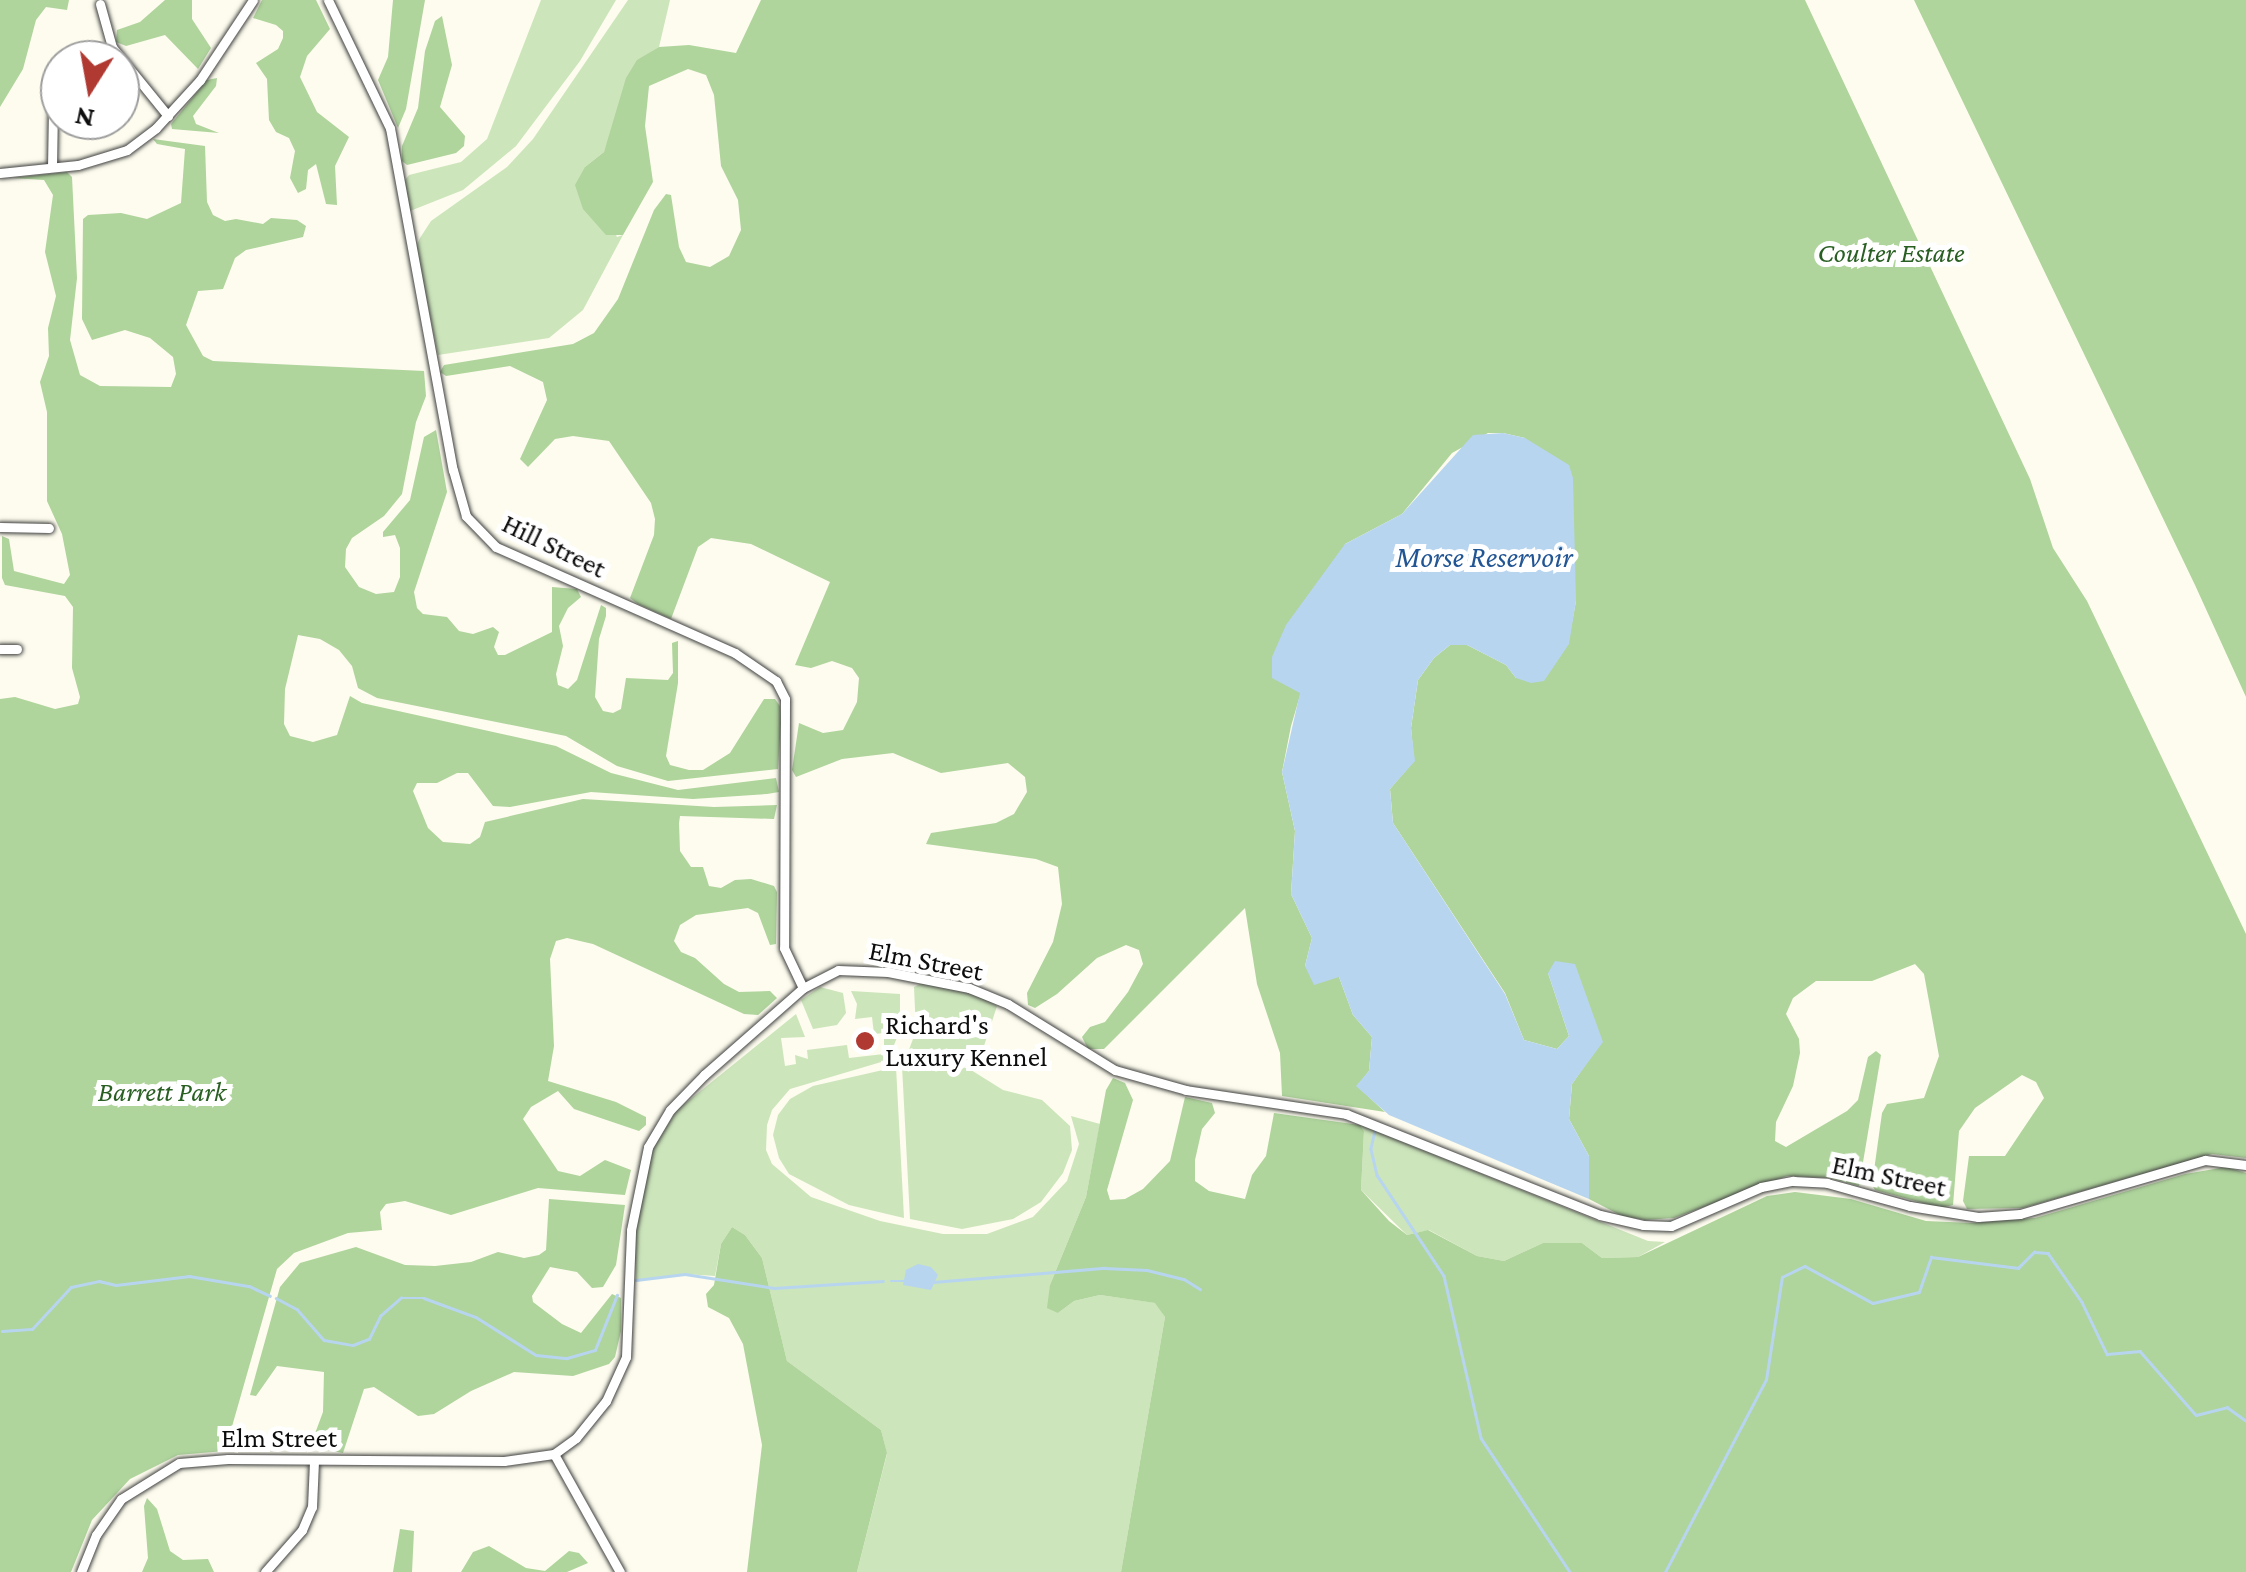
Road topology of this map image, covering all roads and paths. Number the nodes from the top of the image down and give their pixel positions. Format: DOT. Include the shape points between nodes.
graph roads {
  1 [pos="253,0"];
  2 [pos="328,0"];
  3 [pos="100,4"];
  4 [pos="168,116"];
  5 [pos="52,140"];
  6 [pos="52,167"];
  7 [pos="0,174"];
  8 [pos="0,526"];
  9 [pos="49,528"];
  10 [pos="0,648"];
  11 [pos="18,649"];
  12 [pos="803,988"];
  13 [pos="2246,1165"];
  14 [pos="554,1454"];
  15 [pos="314,1461"];
  16 [pos="81,1572"];
  17 [pos="265,1572"];
  18 [pos="620,1572"];
  1 -- 4 [label="street" via="217,59"];
  2 -- 12 [label="street, Hill Street" via="390,128 466,516 496,547 760,667 785,699 784,948"];
  3 -- 4 [label="street" via="112,46"];
  4 -- 6 [label="street" via="110,158"];
  5 -- 6 [label="street"];
  6 -- 7 [label="street"];
  8 -- 9 [label="street"];
  10 -- 11 [label="street"];
  12 -- 13 [label="street, Elm Street" via="849,969 969,988 1008,1004 1115,1070 1186,1090 1346,1114 1600,1215 1644,1225 1671,1226 1760,1187 1793,1182 1826,1183 1978,1217 2020,1214 2205,1160"];
  12 -- 14 [label="street, Elm Street" via="670,1110 648,1146 631,1230 626,1357 606,1402"];
  14 -- 15 [label="street, Elm Street" via="504,1461"];
  14 -- 18 [label="street"];
  15 -- 16 [label="street, Elm Street" via="228,1459 167,1469 121,1498"];
  15 -- 17 [label="street" via="312,1506 302,1530"];
}
